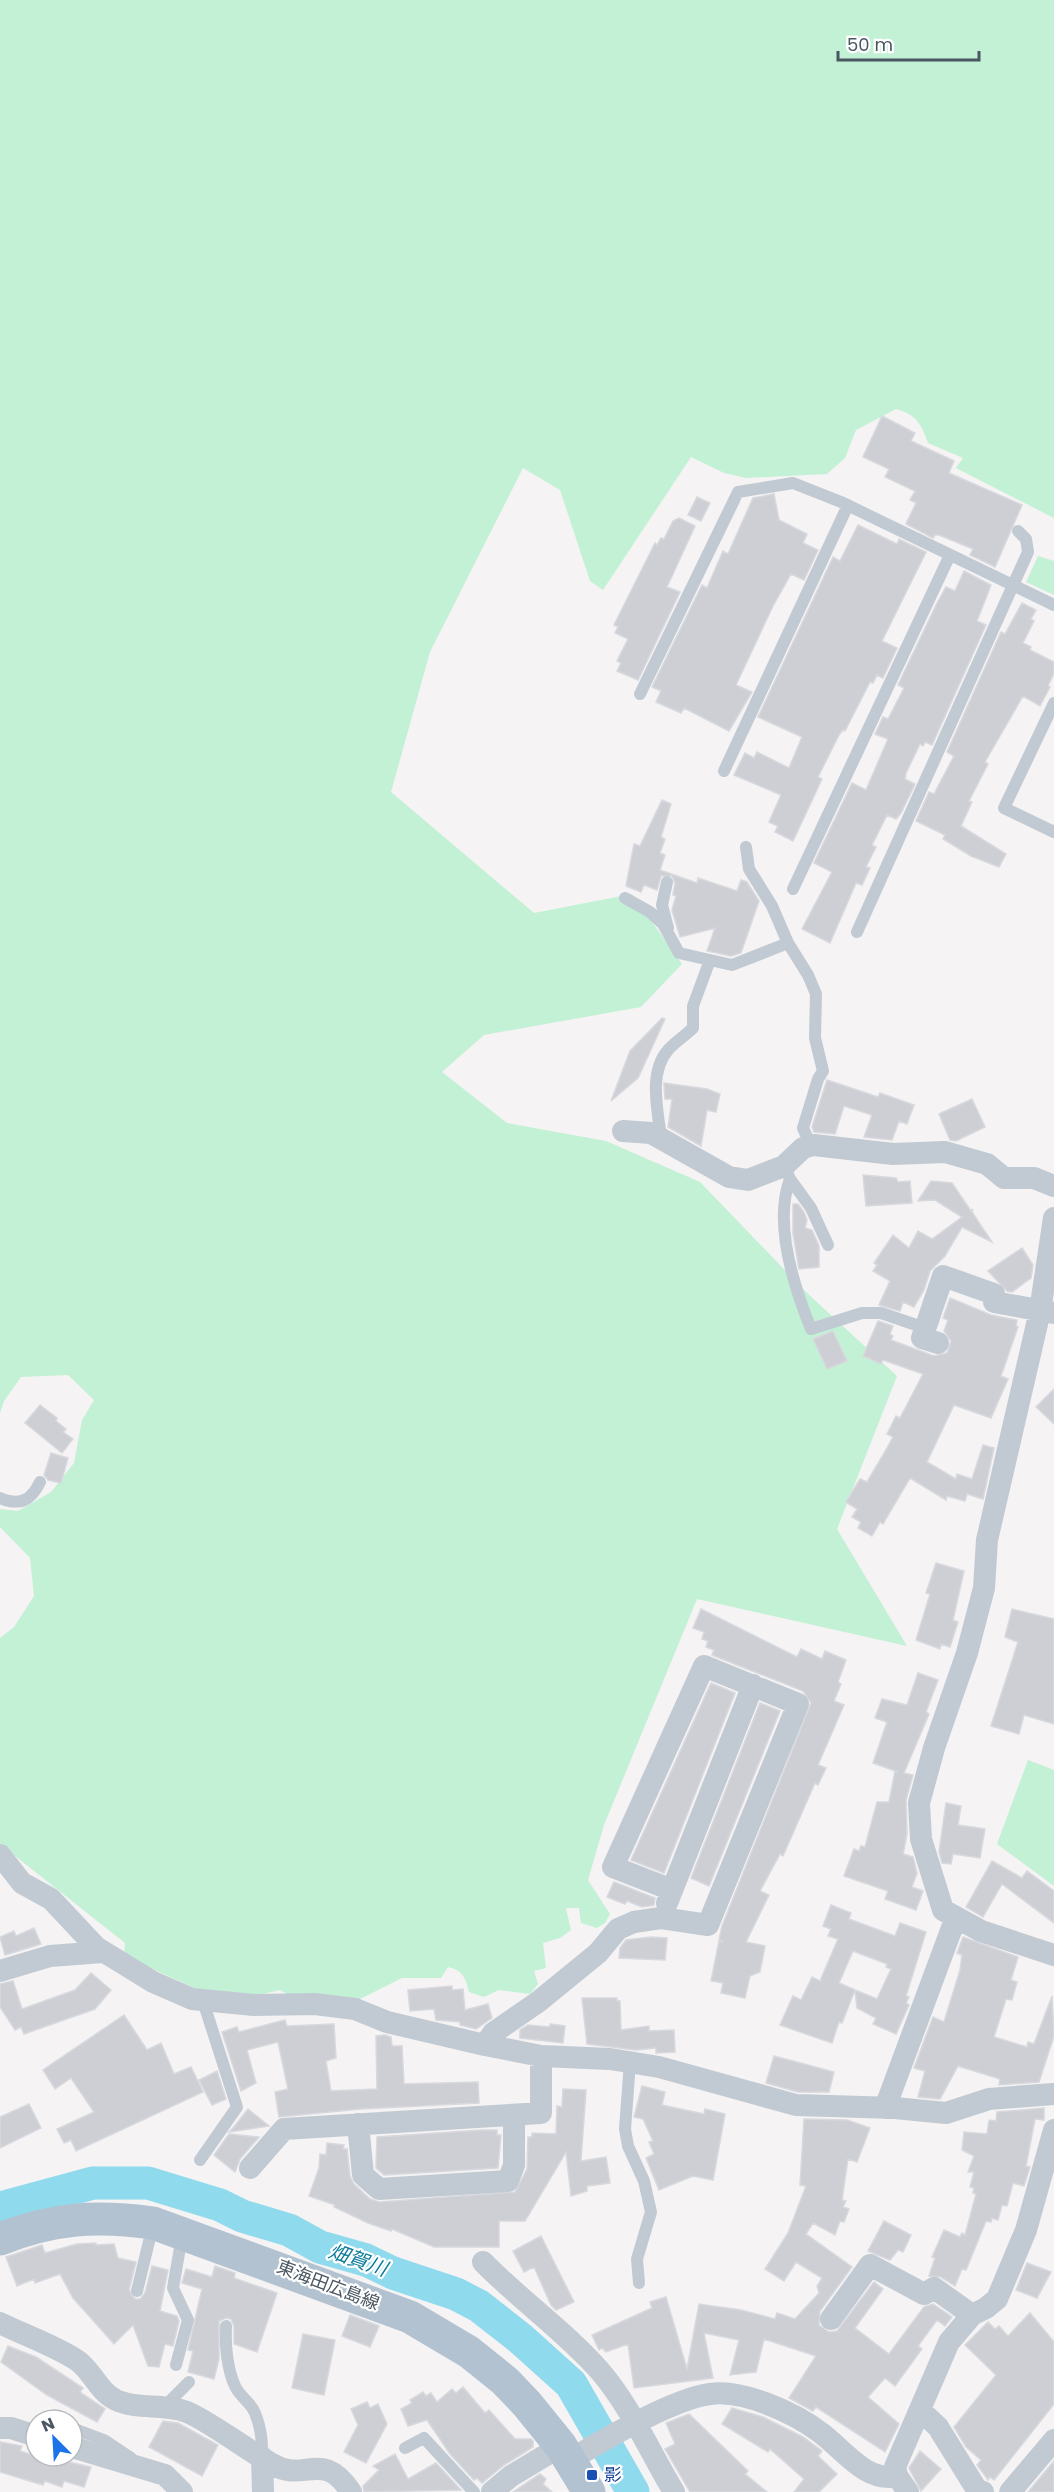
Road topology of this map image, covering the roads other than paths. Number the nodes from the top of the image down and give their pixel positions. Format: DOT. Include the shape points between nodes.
graph roads {
  1 [pos="848,505"];
  2 [pos="1018,531"];
  3 [pos="950,555"];
  4 [pos="1015,586"];
  5 [pos="1054,605"];
  6 [pos="640,694"];
  7 [pos="1054,703"];
  8 [pos="724,771"];
  9 [pos="1054,832"];
  10 [pos="746,847"];
  11 [pos="667,882"];
  12 [pos="793,889"];
  13 [pos="625,898"];
  14 [pos="668,929"];
  15 [pos="856,932"];
  16 [pos="788,943"];
  17 [pos="710,960"];
  18 [pos="623,1131"];
  19 [pos="661,1138"];
  20 [pos="811,1146"];
  21 [pos="787,1173"];
  22 [pos="1054,1186"];
  23 [pos="1054,1218"];
  24 [pos="828,1245"];
  25 [pos="1047,1312"];
  26 [pos="932,1335"];
  27 [pos="40,1482"];
  28 [pos="0,1497"];
  29 [pos="753,1685"];
  30 [pos="0,1855"];
  31 [pos="672,1890"];
  32 [pos="956,1917"];
  33 [pos="661,1918"];
  34 [pos="103,1952"];
  35 [pos="1054,1955"];
  36 [pos="0,1971"];
  37 [pos="203,2001"];
  38 [pos="485,2045"];
  39 [pos="541,2056"];
  40 [pos="630,2062"];
  41 [pos="1054,2094"];
  42 [pos="885,2108"];
  43 [pos="514,2115"];
  44 [pos="358,2124"];
  45 [pos="1054,2130"];
  46 [pos="200,2160"];
  47 [pos="250,2168"];
  48 [pos="168,2227"];
  49 [pos="0,2239"];
  50 [pos="483,2262"];
  51 [pos="639,2283"];
  52 [pos="137,2290"];
  53 [pos="972,2314"];
  54 [pos="831,2319"];
  55 [pos="0,2323"];
  56 [pos="226,2326"];
  57 [pos="176,2366"];
  58 [pos="189,2382"];
  59 [pos="164,2407"];
  60 [pos="921,2411"];
  61 [pos="632,2426"];
  62 [pos="0,2428"];
  63 [pos="24,2432"];
  64 [pos="84,2432"];
  65 [pos="1054,2440"];
  66 [pos="405,2448"];
  67 [pos="84,2451"];
  68 [pos="573,2452"];
  69 [pos="261,2456"];
  70 [pos="137,2466"];
  71 [pos="902,2484"];
  72 [pos="182,2492"];
  73 [pos="263,2492"];
  74 [pos="351,2492"];
  75 [pos="474,2492"];
  76 [pos="492,2492"];
  77 [pos="589,2492"];
  78 [pos="674,2492"];
  79 [pos="983,2492"];
  80 [pos="1010,2492"];
  1 -- 3 [label="lane"];
  1 -- 6 [label="lane" via="793,483 738,492"];
  1 -- 8 [label="lane"];
  2 -- 4 [label="lane" via="1026,539 1028,552"];
  3 -- 4 [label="lane"];
  3 -- 12 [label="lane"];
  4 -- 5 [label="lane"];
  4 -- 15 [label="lane"];
  7 -- 9 [label="lane" via="1004,808"];
  10 -- 16 [label="lane" via="750,869"];
  11 -- 14 [label="lane" via="662,905"];
  13 -- 14 [label="lane" via="650,912"];
  14 -- 17 [label="lane" via="679,953"];
  16 -- 17 [label="lane" via="732,965"];
  16 -- 20 [label="lane" via="816,994 815,1038 823,1071 803,1128"];
  17 -- 19 [label="lane" via="693,1006 693,1028 669,1049 659,1070 656,1083"];
  18 -- 19 [label="street" via="651,1133"];
  19 -- 21 [label="street" via="729,1177 747,1180"];
  20 -- 21 [label="street" via="803,1148"];
  20 -- 22 [label="street" via="893,1154 945,1152 987,1164 1004,1178 1034,1178"];
  21 -- 24 [label="lane" via="811,1208"];
  21 -- 26 [label="lane" via="784,1201 789,1270 811,1329 862,1314 881,1313"];
  23 -- 25 [label="street"];
  25 -- 26 [label="street" via="994,1302 994,1294 944,1276"];
  25 -- 32 [label="street" via="987,1540 984,1588 919,1803 921,1839 943,1910"];
  27 -- 28 [label="lane" via="34,1495 22,1502"];
  29 -- 31 [label="street"];
  29 -- 31 [label="street" via="704,1666 613,1867"];
  29 -- 33 [label="street" via="798,1704 708,1925"];
  30 -- 34 [label="street" via="22,1883 51,1899"];
  31 -- 33 [label="street"];
  32 -- 35 [label="street" via="981,1931"];
  32 -- 42 [label="street"];
  33 -- 38 [label="street" via="618,1929 590,1961 493,2033"];
  34 -- 36 [label="street" via="50,1956"];
  34 -- 37 [label="street" via="170,1990"];
  37 -- 38 [label="street" via="315,2004 355,2010 387,2022"];
  37 -- 46 [label="lane" via="237,2107"];
  38 -- 39 [label="street"];
  39 -- 40 [label="street"];
  39 -- 43 [label="street" via="541,2113"];
  40 -- 42 [label="street" via="796,2105"];
  40 -- 51 [label="lane" via="625,2129 651,2212 637,2259"];
  41 -- 42 [label="street" via="989,2099 946,2114"];
  43 -- 44 [label="street"];
  43 -- 44 [label="street" via="514,2165 508,2181 390,2188 379,2188 363,2175"];
  44 -- 47 [label="street" via="284,2129"];
  45 -- 53 [label="street" via="1026,2230 997,2299"];
  48 -- 49 [label="main road, 東海田広島線" via="112,2217 65,2220 33,2226"];
  48 -- 52 [label="lane"];
  48 -- 57 [label="lane" via="173,2288 188,2320"];
  48 -- 68 [label="main road, 東海田広島線" via="410,2317 485,2363"];
  50 -- 61 [label="street" via="579,2349 613,2388"];
  53 -- 54 [label="street" via="934,2288 924,2295 870,2265"];
  53 -- 60 [label="street" via="949,2342"];
  55 -- 59 [label="street" via="78,2361 97,2385 118,2401"];
  56 -- 69 [label="lane" via="235,2388 253,2409"];
  58 -- 59 [label="lane"];
  59 -- 69 [label="street" via="186,2412"];
  60 -- 71 [label="street" via="895,2467"];
  60 -- 79 [label="street" via="938,2427 977,2490"];
  61 -- 68 [label="street"];
  61 -- 71 [label="street" via="680,2402 712,2393 736,2396 774,2406 798,2418 871,2473"];
  61 -- 78 [label="street"];
  62 -- 63 [label="street"];
  64 -- 70 [label="lane" via="104,2440"];
  65 -- 80 [label="street"];
  66 -- 75 [label="lane" via="424,2438"];
  67 -- 70 [label="street"];
  68 -- 76 [label="street" via="511,2476"];
  68 -- 77 [label="main road, 東海田広島線"];
  69 -- 73 [label="street"];
  69 -- 74 [label="street" via="292,2470 328,2469 340,2476"];
  70 -- 72 [label="street" via="165,2475"];
}
